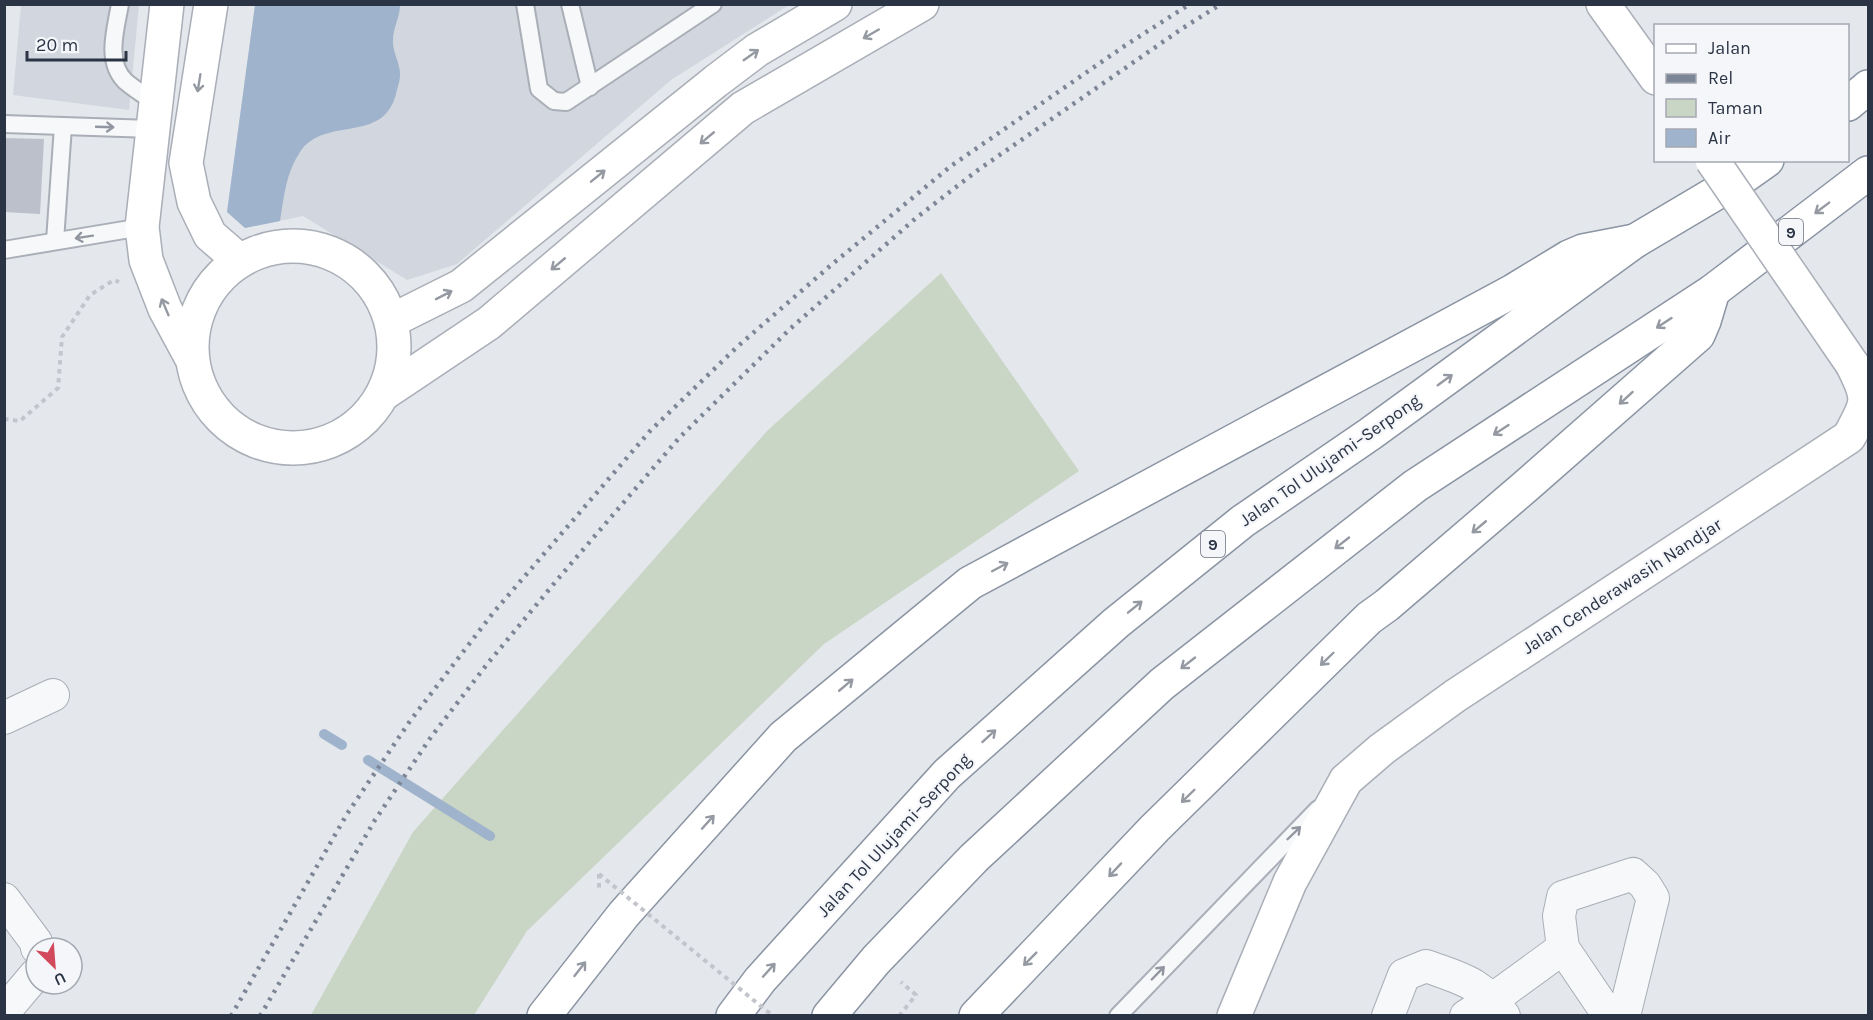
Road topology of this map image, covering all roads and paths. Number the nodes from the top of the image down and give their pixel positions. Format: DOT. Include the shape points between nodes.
graph roads {
  1 [pos="120,4"];
  2 [pos="167,4"];
  3 [pos="211,4"];
  4 [pos="525,4"];
  5 [pos="570,4"];
  6 [pos="713,4"];
  7 [pos="835,4"];
  8 [pos="922,4"];
  9 [pos="1603,4"];
  10 [pos="1654,75"];
  11 [pos="590,87"];
  12 [pos="1869,87"];
  13 [pos="1849,103"];
  14 [pos="154,116"];
  15 [pos="4,124"];
  16 [pos="63,126"];
  17 [pos="1713,162"];
  18 [pos="1764,162"];
  19 [pos="1869,173"];
  20 [pos="142,228"];
  21 [pos="55,241"];
  22 [pos="1635,241"];
  23 [pos="4,250"];
  24 [pos="240,261"];
  25 [pos="1713,291"];
  26 [pos="162,301"];
  27 [pos="391,321"];
  28 [pos="192,359"];
  29 [pos="383,394"];
  30 [pos="1868,408"];
  31 [pos="4,419"];
  32 [pos="52,695"];
  33 [pos="4,718"];
  34 [pos="1345,782"];
  35 [pos="599,874"];
  36 [pos="4,899"];
  37 [pos="32,936"];
  38 [pos="1563,948"];
  39 [pos="24,988"];
  40 [pos="1498,1007"];
  41 [pos="4,1012"];
  42 [pos="544,1016"];
  43 [pos="733,1016"];
  44 [pos="773,1016"];
  45 [pos="829,1016"];
  46 [pos="976,1016"];
  47 [pos="1118,1016"];
  48 [pos="1234,1016"];
  49 [pos="1388,1016"];
  50 [pos="1466,1016"];
  51 [pos="1609,1016"];
  52 [pos="1624,1016"];
  1 -- 14 [label="lane" via="113,45 115,64"];
  2 -- 14 [label="main road"];
  3 -- 24 [label="main road, one-way" via="186,163 194,202 210,235"];
  4 -- 11 [label="lane" via="539,89 554,101 566,102"];
  5 -- 11 [label="lane"];
  6 -- 11 [label="lane"];
  27 -- 7 [label="main road, one-way" via="461,286 757,50"];
  8 -- 29 [label="main road, one-way" via="743,108 489,323"];
  9 -- 10 [label="main road"];
  12 -- 13 [label="main road"];
  16 -- 14 [label="lane, one-way"];
  14 -- 20 [label="main road"];
  15 -- 16 [label="lane"];
  16 -- 21 [label="lane"];
  17 -- 30 [label="main road, Jalan Cenderawasih Nandjar, bridge" via="1852,364"];
  18 -- 22 [label="main road, Jalan Tol Ulujami–Serpong / 9"];
  19 -- 25 [label="main road, 9, one-way"];
  20 -- 21 [label="lane, one-way"];
  20 -- 26 [label="main road" via="146,260"];
  21 -- 23 [label="lane"];
  42 -- 22 [label="main road, one-way" via="624,914 783,737 970,583 1513,291 1569,257"];
  43 -- 22 [label="main road, Jalan Tol Ulujami–Serpong / 9, one-way" via="760,980 946,774 1116,623 1243,521 1370,434"];
  24 -- 27 [label="main road" via="259,252 299,246 339,257 372,283"];
  24 -- 28 [label="main road" via="218,279 202,303 193,331"];
  25 -- 45 [label="main road, 9, one-way" via="1415,486 1162,684 974,858 876,960"];
  25 -- 46 [label="main road, one-way" via="1698,335 1369,618 1155,828"];
  28 -- 26 [label="main road, one-way"];
  26 -- 31 [label="path" via="114,280 90,295 62,337 58,388 20,421"];
  27 -- 29 [label="main road" via="393,366"];
  28 -- 29 [label="main road" via="199,387 214,411 235,431 261,444 289,449 318,446 344,435 367,417"];
  30 -- 34 [label="main road, Jalan Cenderawasih Nandjar" via="1849,437 1455,696 1382,749"];
  32 -- 33 [label="street"];
  47 -- 34 [label="lane, one-way"];
  34 -- 48 [label="main road, Jalan Cenderawasih Nandjar" via="1290,882"];
  35 -- 44 [label="path, bridge"];
  36 -- 37 [label="street"];
  38 -- 40 [label="street"];
  38 -- 51 [label="street"];
  38 -- 52 [label="street" via="1559,916 1563,897 1633,874 1645,885 1653,898"];
  39 -- 41 [label="street"];
  40 -- 49 [label="street" via="1474,983 1426,966 1404,975"];
  40 -- 50 [label="street"];
}
